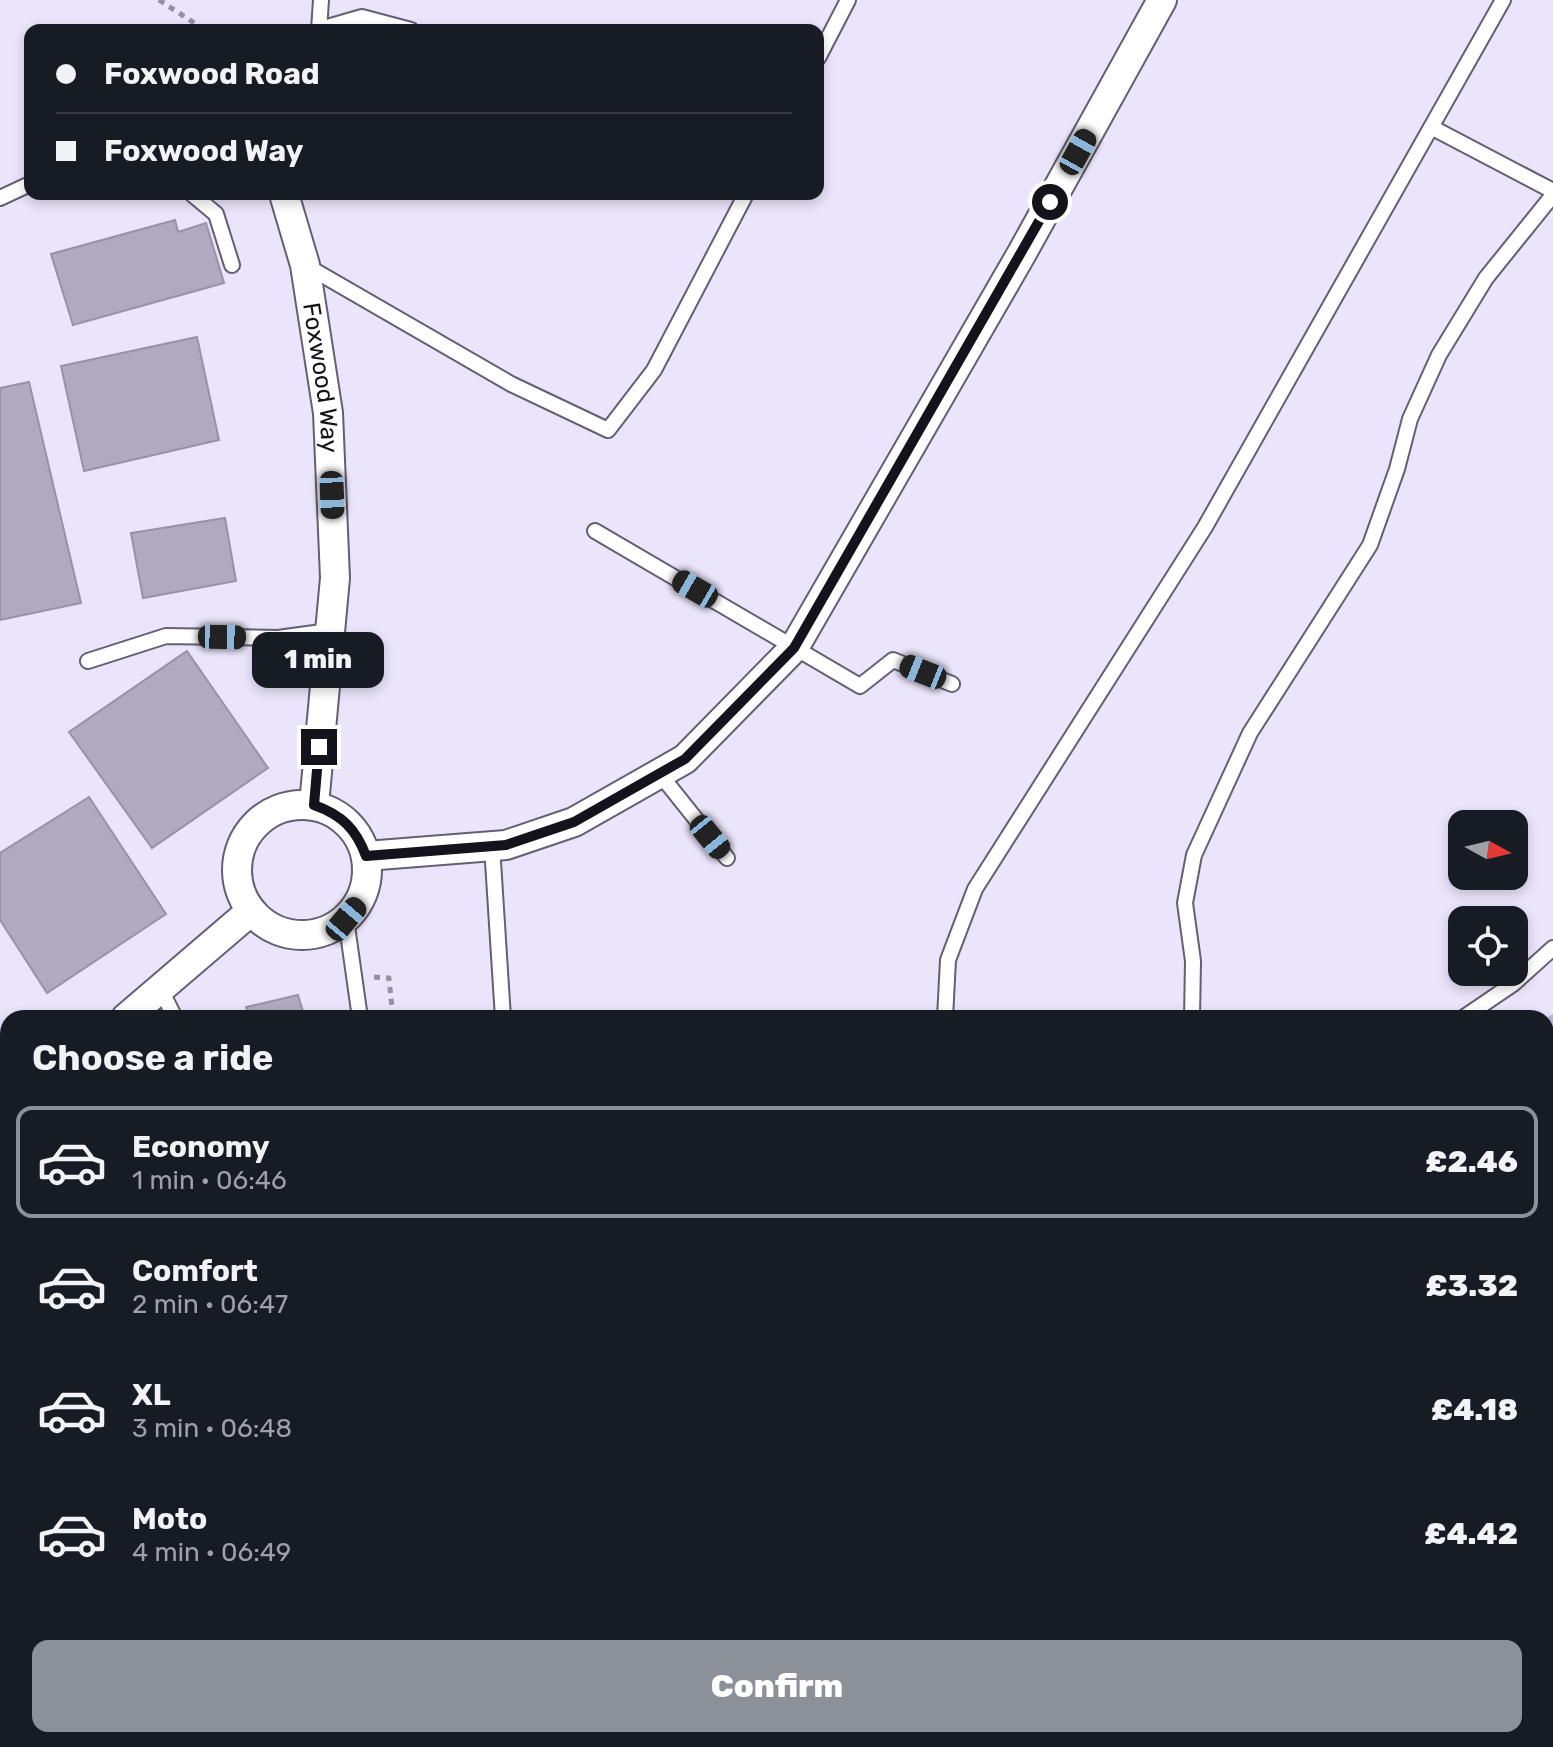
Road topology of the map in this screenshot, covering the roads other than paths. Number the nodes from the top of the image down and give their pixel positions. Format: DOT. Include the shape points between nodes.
graph roads {
  1 [pos="321,0"];
  2 [pos="848,0"];
  3 [pos="1162,0"];
  4 [pos="1503,0"];
  5 [pos="319,24"];
  6 [pos="338,24"];
  7 [pos="388,24"];
  8 [pos="824,46"];
  9 [pos="1431,127"];
  10 [pos="24,187"];
  11 [pos="1553,193"];
  12 [pos="0,198"];
  13 [pos="199,200"];
  14 [pos="286,200"];
  15 [pos="743,200"];
  16 [pos="232,265"];
  17 [pos="305,265"];
  18 [pos="595,531"];
  19 [pos="329,631"];
  20 [pos="794,648"];
  21 [pos="88,661"];
  22 [pos="952,684"];
  23 [pos="659,773"];
  24 [pos="314,805"];
  25 [pos="492,846"];
  26 [pos="366,856"];
  27 [pos="727,858"];
  28 [pos="251,911"];
  29 [pos="346,919"];
  30 [pos="1553,948"];
  31 [pos="161,990"];
  32 [pos="136,1010"];
  33 [pos="171,1010"];
  34 [pos="359,1010"];
  35 [pos="502,1010"];
  36 [pos="945,1010"];
  37 [pos="1192,1010"];
  38 [pos="1475,1010"];
  1 -- 5 [label="lane"];
  2 -- 8 [label="lane"];
  3 -- 20 [label="street"];
  4 -- 9 [label="lane"];
  6 -- 7 [label="lane" via="362,17"];
  9 -- 11 [label="lane"];
  9 -- 36 [label="lane" via="1205,527 975,889 948,960"];
  10 -- 12 [label="lane"];
  11 -- 37 [label="lane" via="1486,278 1439,355 1410,419 1370,545 1250,733 1194,855 1185,903 1193,961"];
  13 -- 16 [label="lane" via="216,214"];
  14 -- 17 [label="street, Foxwood Way"];
  15 -- 17 [label="lane" via="654,370 608,430 511,384"];
  17 -- 19 [label="street, Foxwood Way" via="328,413 335,578"];
  18 -- 20 [label="lane"];
  19 -- 21 [label="lane" via="278,638 166,636"];
  19 -- 24 [label="street, Foxwood Way"];
  20 -- 22 [label="lane" via="860,686 893,660"];
  20 -- 23 [label="street" via="685,759"];
  23 -- 25 [label="street" via="574,822"];
  23 -- 27 [label="lane"];
  24 -- 26 [label="street" via="348,823"];
  24 -- 28 [label="street" via="291,805 270,813 240,846 236,869"];
  25 -- 26 [label="street"];
  25 -- 35 [label="lane"];
  26 -- 29 [label="street" via="365,891"];
  28 -- 29 [label="street" via="267,925 297,935 328,930"];
  28 -- 31 [label="street"];
  29 -- 34 [label="lane"];
  30 -- 38 [label="lane"];
  31 -- 32 [label="street"];
  31 -- 33 [label="lane"];
}
